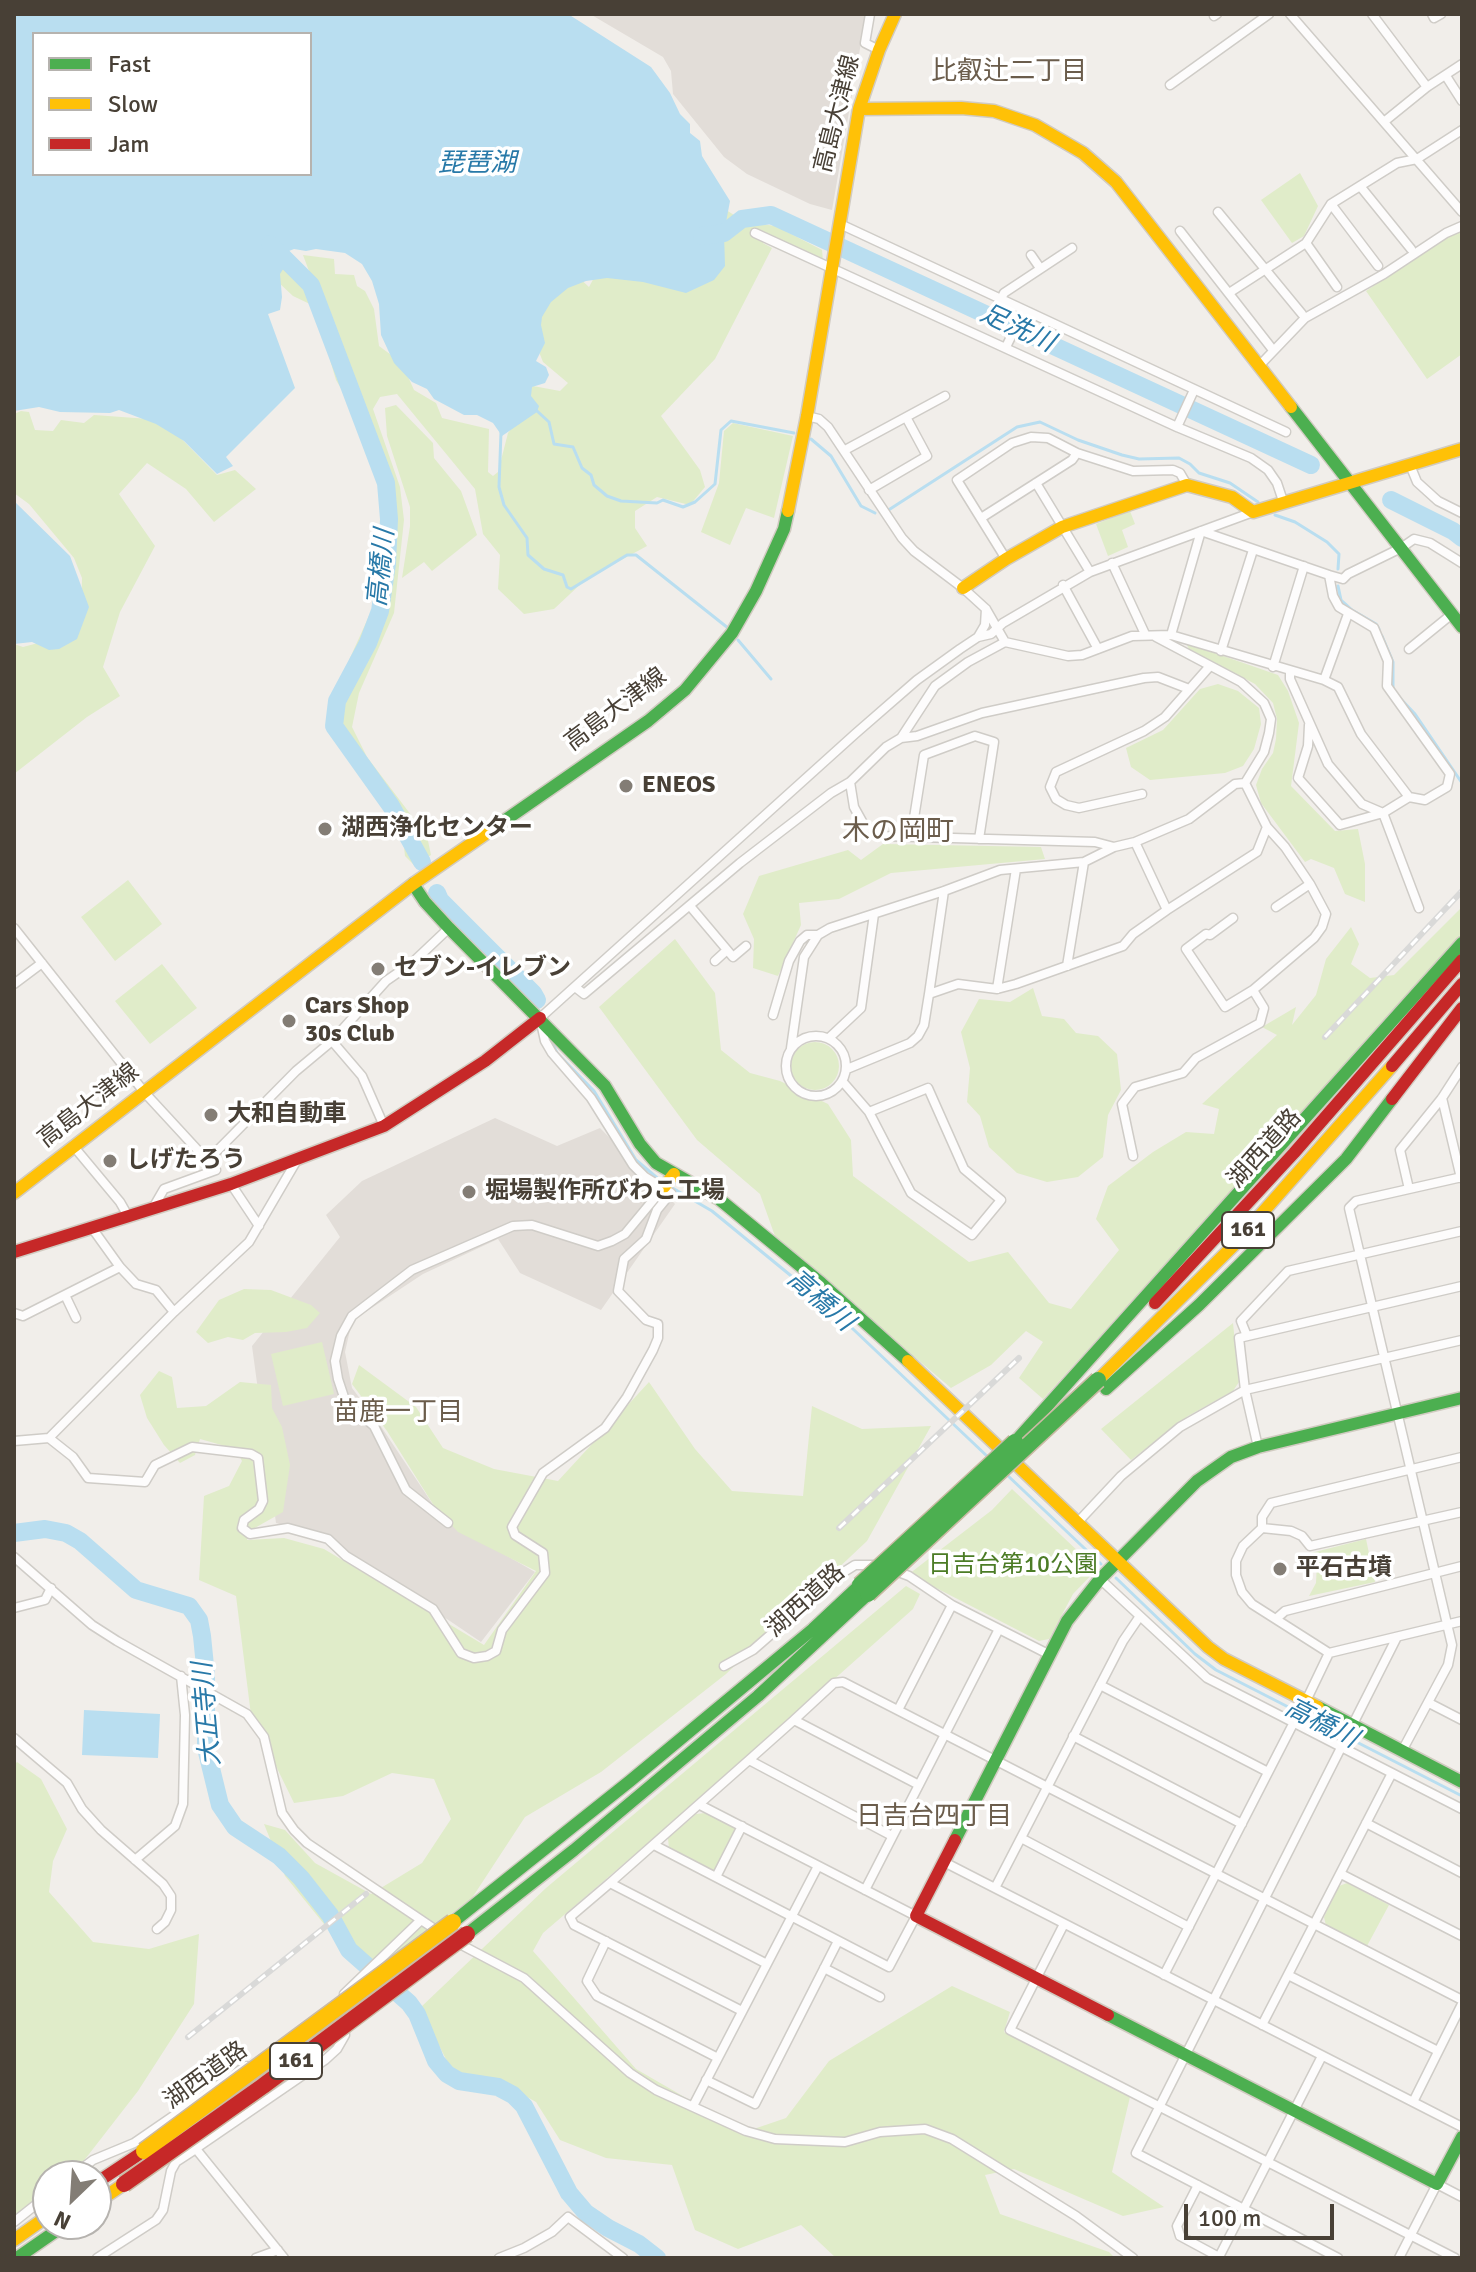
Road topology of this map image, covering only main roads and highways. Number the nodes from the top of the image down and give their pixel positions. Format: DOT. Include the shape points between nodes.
graph roads {
  1 [pos="895,14"];
  2 [pos="859,109"];
  3 [pos="1462,449"];
  4 [pos="1352,482"];
  5 [pos="963,588"];
  6 [pos="1457,621"];
  7 [pos="423,877"];
  8 [pos="1462,943"];
  9 [pos="1462,960"];
  10 [pos="1462,984"];
  11 [pos="1462,1008"];
  12 [pos="540,1018"];
  13 [pos="1382,1065"];
  14 [pos="14,1193"];
  15 [pos="14,1252"];
  16 [pos="1095,1376"];
  17 [pos="1462,1398"];
  18 [pos="1118,1561"];
  19 [pos="864,1590"];
  20 [pos="1462,1782"];
  21 [pos="1462,2137"];
  22 [pos="112,2172"];
  23 [pos="112,2192"];
  24 [pos="32,2227"];
  25 [pos="14,2240"];
  26 [pos="43,2240"];
  27 [pos="17,2258"];
  1 -- 2 [label="main road, 高島大津線"];
  2 -- 4 [label="main road" via="994,111 1035,125 1083,153 1116,182"];
  2 -- 7 [label="main road, 高島大津線" via="784,529 756,591 722,646 685,690"];
  3 -- 4 [label="main road"];
  4 -- 5 [label="main road" via="1253,512 1232,497 1187,485 1062,527"];
  4 -- 6 [label="main road"];
  7 -- 12 [label="main road" via="425,902"];
  7 -- 14 [label="main road, 高島大津線"];
  8 -- 16 [label="main road"];
  9 -- 13 [label="main road, 湖西道路 / 161"];
  10 -- 13 [label="main road, 湖西道路 / 161"];
  11 -- 16 [label="main road" via="1346,1159 1209,1295"];
  12 -- 15 [label="main road" via="485,1061 384,1126 231,1184"];
  12 -- 18 [label="main road" via="605,1086 667,1184 719,1199 821,1283"];
  13 -- 16 [label="main road, 湖西道路 / 161" via="1233,1246"];
  16 -- 19 [label="main road, 湖西道路 / 161, bridge" via="1015,1442"];
  16 -- 19 [label="main road, 湖西道路 / 161, bridge" via="980,1492"];
  17 -- 18 [label="main road" via="1231,1457 1212,1469"];
  18 -- 20 [label="main road" via="1224,1659 1306,1701 1348,1737 1402,1751"];
  18 -- 21 [label="main road" via="1067,1621 916,1916 1437,2184"];
  19 -- 22 [label="main road, 湖西道路 / 161, bridge" via="453,1922"];
  19 -- 23 [label="main road, 湖西道路 / 161, bridge" via="735,1716 574,1850 263,2086"];
  24 -- 25 [label="main road"];
  26 -- 27 [label="main road"];
}
